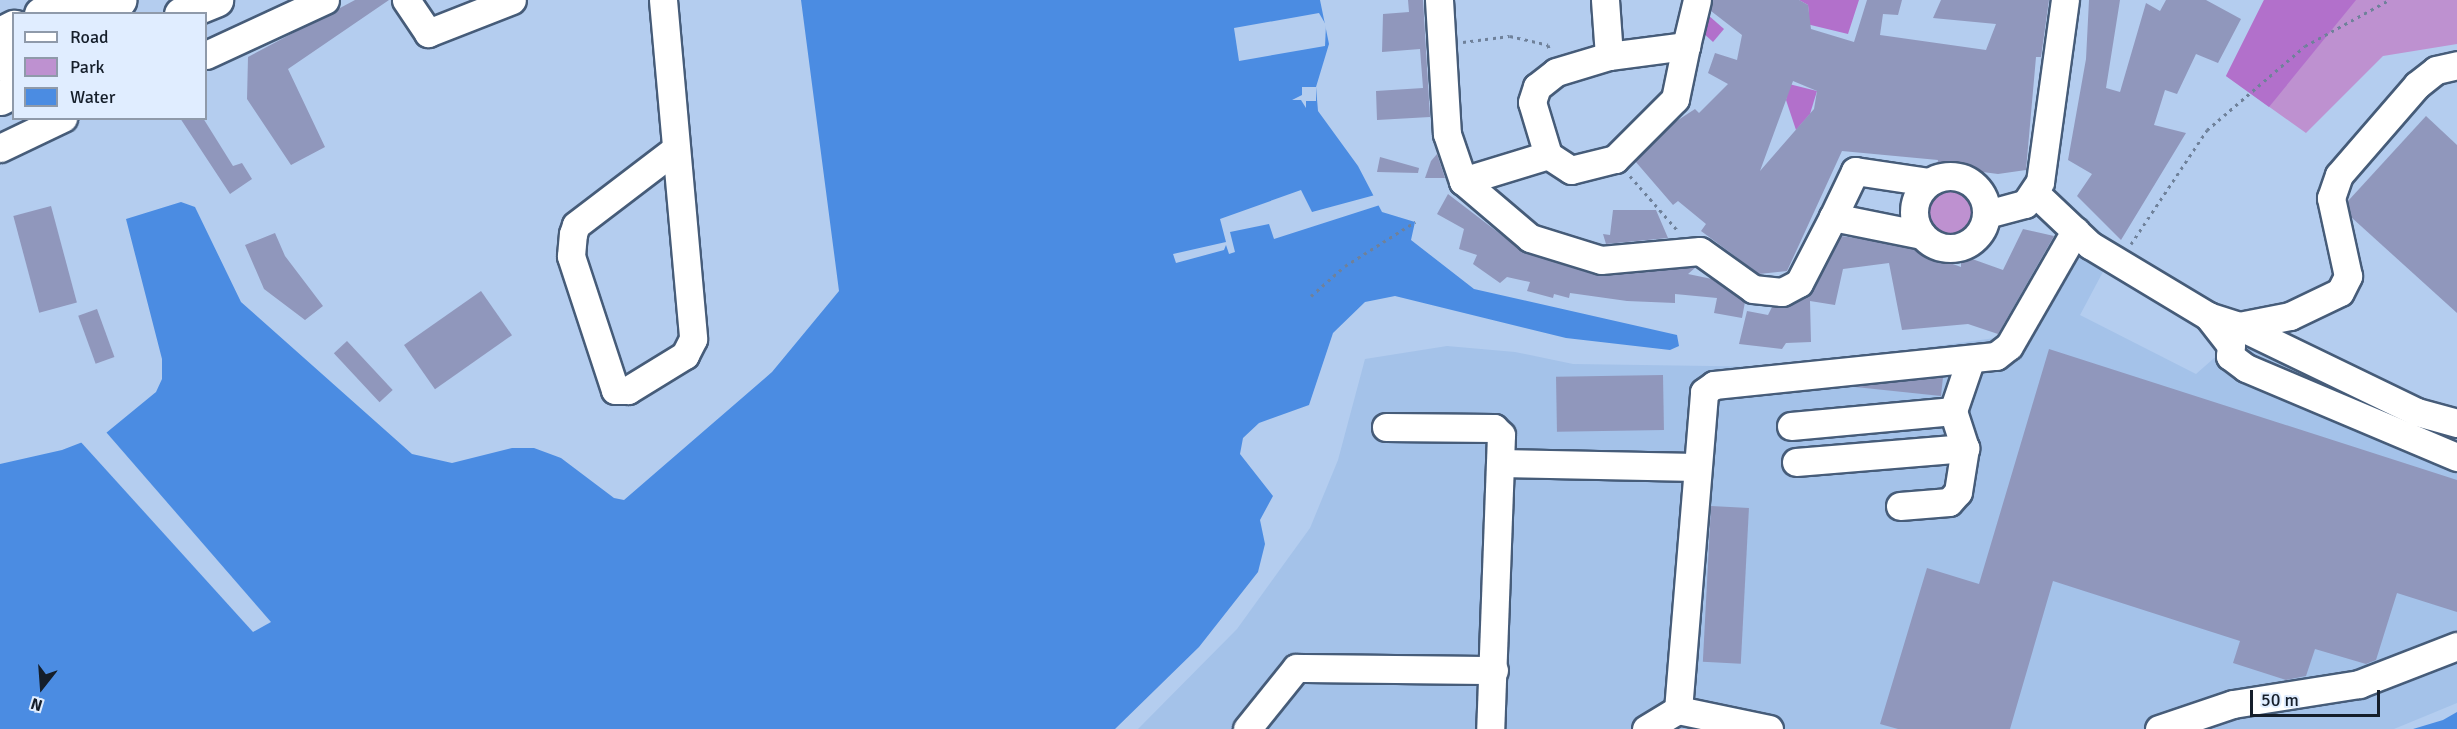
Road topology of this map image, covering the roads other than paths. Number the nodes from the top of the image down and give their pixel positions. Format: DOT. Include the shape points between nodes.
graph roads {
  1 [pos="77,0"];
  2 [pos="119,0"];
  3 [pos="216,0"];
  4 [pos="324,0"];
  5 [pos="406,0"];
  6 [pos="512,0"];
  7 [pos="663,0"];
  8 [pos="1439,0"];
  9 [pos="1605,0"];
  10 [pos="1697,0"];
  11 [pos="2065,0"];
  12 [pos="46,12"];
  13 [pos="97,12"];
  14 [pos="186,12"];
  15 [pos="1686,46"];
  16 [pos="207,55"];
  17 [pos="1609,56"];
  18 [pos="2457,65"];
  19 [pos="59,120"];
  20 [pos="0,147"];
  21 [pos="673,151"];
  22 [pos="1548,155"];
  23 [pos="1464,181"];
  24 [pos="1929,182"];
  25 [pos="2036,193"];
  26 [pos="1987,213"];
  27 [pos="1833,217"];
  28 [pos="2075,231"];
  29 [pos="1922,235"];
  30 [pos="2208,316"];
  31 [pos="2239,326"];
  32 [pos="1970,361"];
  33 [pos="1953,411"];
  34 [pos="2457,423"];
  35 [pos="1791,426"];
  36 [pos="1386,427"];
  37 [pos="1965,448"];
  38 [pos="2457,457"];
  39 [pos="1796,462"];
  40 [pos="1502,463"];
  41 [pos="1695,467"];
  42 [pos="1900,506"];
  43 [pos="2457,646"];
  44 [pos="1494,670"];
  45 [pos="1677,710"];
  46 [pos="1248,729"];
  47 [pos="1490,729"];
  48 [pos="1646,729"];
  49 [pos="1769,729"];
  50 [pos="2159,729"];
  1 -- 12 [label="highway"];
  2 -- 13 [label="highway"];
  3 -- 14 [label="highway"];
  4 -- 16 [label="street"];
  5 -- 6 [label="street" via="428,33"];
  7 -- 21 [label="street"];
  8 -- 23 [label="street" via="1447,134"];
  9 -- 17 [label="street"];
  10 -- 15 [label="street"];
  11 -- 25 [label="street"];
  15 -- 17 [label="street"];
  15 -- 22 [label="street" via="1675,99 1616,159 1570,170"];
  17 -- 22 [label="street" via="1556,72 1532,97"];
  18 -- 31 [label="street" via="2436,70 2417,85 2338,175 2332,210 2350,265 2340,292 2290,316"];
  19 -- 20 [label="street"];
  21 -- 21 [label="street" via="693,339 685,355 628,390 615,390 571,256 573,234 576,225"];
  22 -- 23 [label="street"];
  23 -- 27 [label="street" via="1497,215 1560,252 1628,260 1700,251 1750,287 1772,293 1799,283"];
  24 -- 26 [label="street" via="1962,177 1981,191"];
  24 -- 27 [label="street" via="1855,171"];
  24 -- 29 [label="street" via="1913,212"];
  25 -- 26 [label="street" via="2014,210"];
  25 -- 28 [label="street"];
  26 -- 29 [label="street" via="1977,236 1956,248"];
  27 -- 29 [label="street"];
  28 -- 30 [label="street" via="2117,262"];
  28 -- 32 [label="street" via="2009,346 1996,356"];
  30 -- 31 [label="street"];
  30 -- 38 [label="street" via="2231,345 2230,356 2246,368"];
  31 -- 34 [label="street" via="2416,412"];
  32 -- 33 [label="street"];
  32 -- 41 [label="street" via="1714,385 1701,396"];
  33 -- 35 [label="street"];
  33 -- 37 [label="street"];
  36 -- 40 [label="street" via="1494,428 1502,435"];
  37 -- 39 [label="street"];
  37 -- 42 [label="street" via="1961,486 1953,498"];
  40 -- 41 [label="street"];
  40 -- 44 [label="street"];
  41 -- 45 [label="street"];
  43 -- 50 [label="street" via="2359,684 2233,704"];
  44 -- 46 [label="street" via="1296,668"];
  44 -- 47 [label="street"];
  45 -- 48 [label="street"];
  45 -- 49 [label="street"];
}
